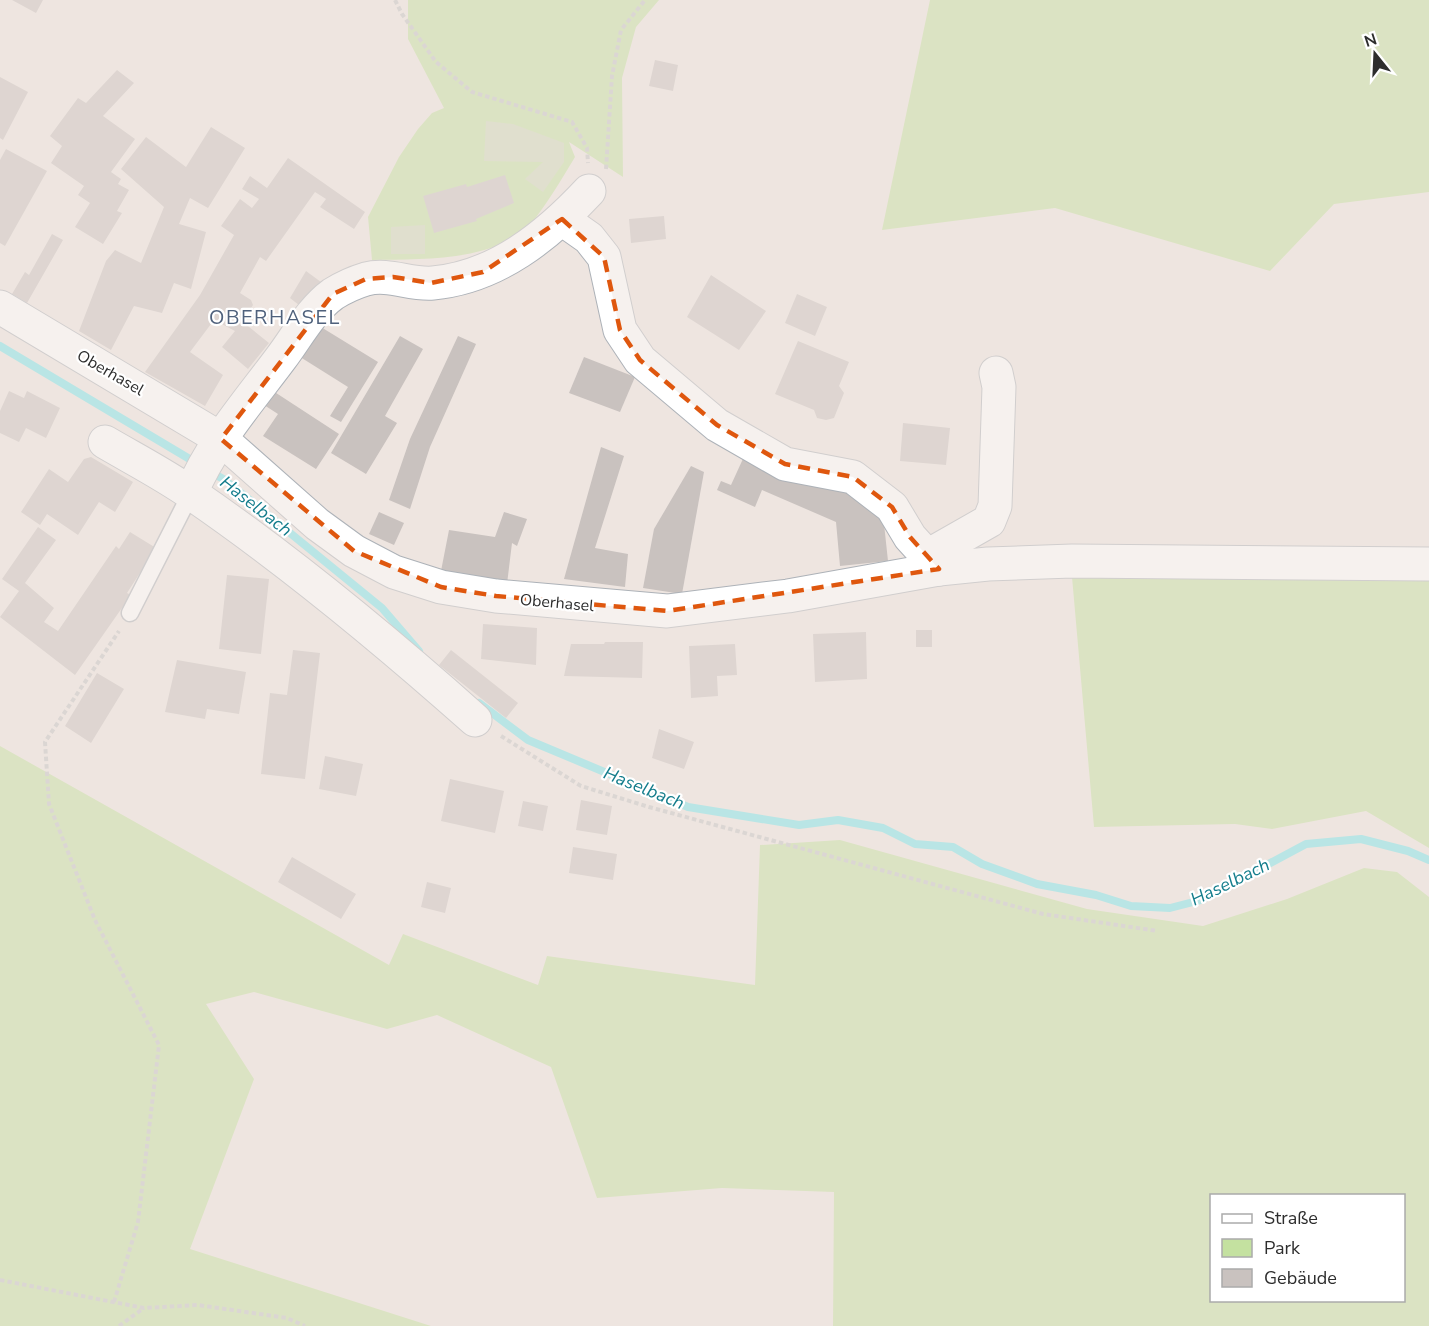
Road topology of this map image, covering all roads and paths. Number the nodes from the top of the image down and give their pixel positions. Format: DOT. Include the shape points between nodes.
graph roads {
  1 [pos="395,0"];
  2 [pos="645,0"];
  3 [pos="589,190"];
  4 [pos="562,219"];
  5 [pos="0,307"];
  6 [pos="996,373"];
  7 [pos="105,442"];
  8 [pos="206,465"];
  9 [pos="1429,564"];
  10 [pos="939,569"];
  11 [pos="130,614"];
  12 [pos="475,720"];
  13 [pos="1158,930"];
  14 [pos="0,1280"];
  15 [pos="114,1302"];
  16 [pos="144,1308"];
  17 [pos="120,1326"];
  18 [pos="305,1326"];
  1 -- 3 [label="path" via="436,62 472,92 572,122 587,148"];
  2 -- 3 [label="path" via="621,30 612,76 608,166"];
  3 -- 4 [label="street"];
  4 -- 8 [label="street" via="514,256 483,272 431,283 393,277 366,279 333,294 314,313"];
  4 -- 10 [label="street" via="588,238 604,257 620,330 640,360 717,425 785,464 853,477 892,507 910,537"];
  5 -- 8 [label="street, Oberhasel"];
  6 -- 10 [label="street" via="999,387 995,506 989,521 938,550"];
  7 -- 8 [label="street, Oberhasel"];
  8 -- 10 [label="street, Oberhasel" via="316,524 354,551 394,572 441,587 496,596 667,611 788,596"];
  8 -- 11 [label="lane"];
  8 -- 12 [label="street, Oberhasel" via="355,618"];
  9 -- 10 [label="street, Oberhasel" via="1072,561"];
  11 -- 15 [label="path" via="45,742 49,804 95,920 159,1045 138,1222"];
  12 -- 13 [label="path" via="581,786 649,807 1043,914"];
  14 -- 15 [label="path"];
  15 -- 16 [label="path"];
  16 -- 17 [label="path"];
  16 -- 18 [label="path" via="198,1305 287,1318"];
}
